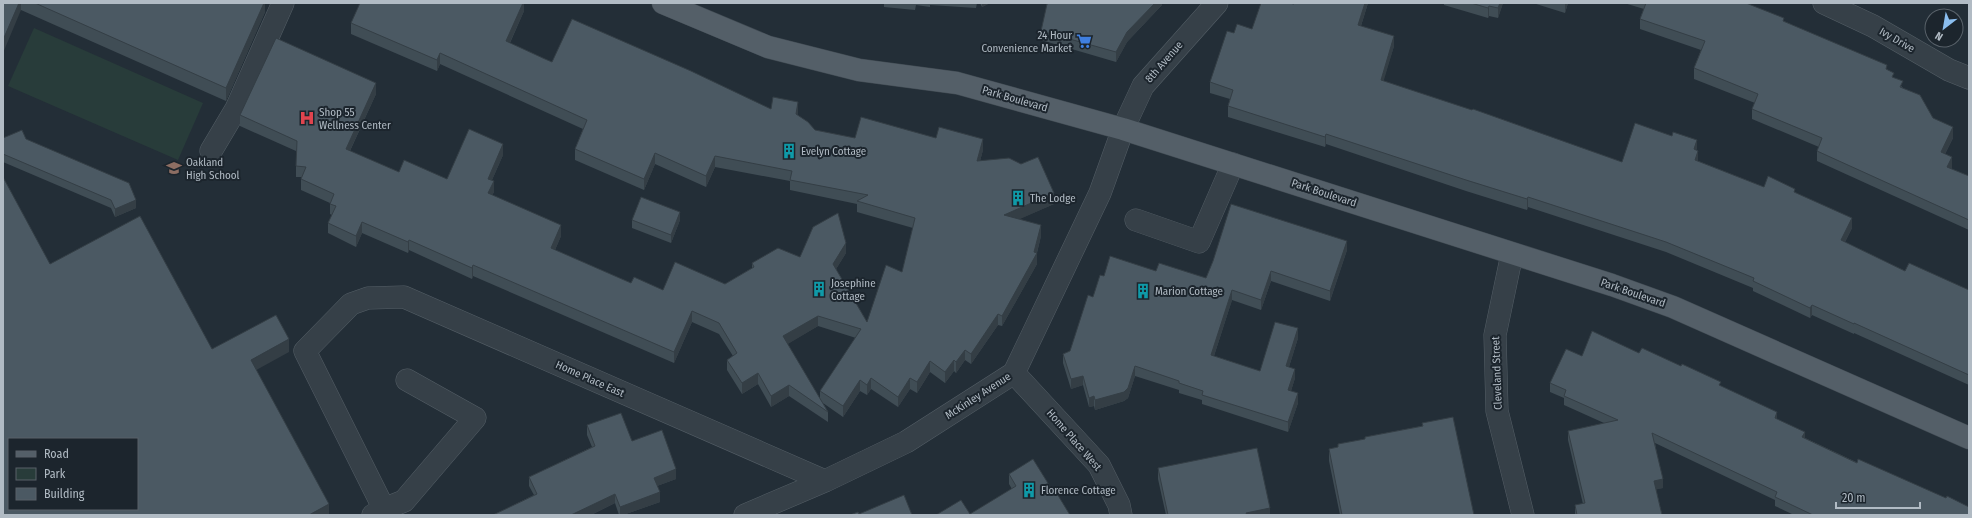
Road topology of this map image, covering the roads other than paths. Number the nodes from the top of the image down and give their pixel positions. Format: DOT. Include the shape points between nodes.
graph roads {
  1 [pos="283,3"];
  2 [pos="663,3"];
  3 [pos="1217,3"];
  4 [pos="1824,3"];
  5 [pos="1949,70"];
  6 [pos="1969,78"];
  7 [pos="1969,95"];
  8 [pos="1123,129"];
  9 [pos="211,152"];
  10 [pos="1233,164"];
  11 [pos="1136,220"];
  12 [pos="1512,254"];
  13 [pos="1014,373"];
  14 [pos="407,380"];
  15 [pos="1969,438"];
  16 [pos="825,481"];
  17 [pos="379,512"];
  18 [pos="745,515"];
  19 [pos="1121,515"];
  20 [pos="1523,515"];
  1 -- 9 [label="street" via="236,109"];
  2 -- 8 [label="main road, Park Boulevard" via="768,47 859,70 957,83"];
  3 -- 8 [label="street, 8th Avenue" via="1143,86"];
  4 -- 5 [label="street, Ivy Drive" via="1873,26"];
  5 -- 6 [label="street, Ivy Drive"];
  5 -- 7 [label="street"];
  8 -- 10 [label="main road, Park Boulevard"];
  8 -- 13 [label="street, McKinley Avenue" via="1100,193"];
  10 -- 11 [label="street" via="1198,242"];
  10 -- 12 [label="main road, Park Boulevard"];
  12 -- 15 [label="main road, Park Boulevard" via="1673,307"];
  12 -- 20 [label="street, Cleveland Street" via="1495,335 1497,410"];
  13 -- 16 [label="street, McKinley Avenue" via="906,442"];
  13 -- 19 [label="street, Home Place West" via="1099,465"];
  14 -- 17 [label="street" via="475,418 404,501"];
  16 -- 17 [label="street, Home Place East" via="404,297 368,298 352,304 305,351"];
  16 -- 18 [label="street, McKinley Avenue"];
}
